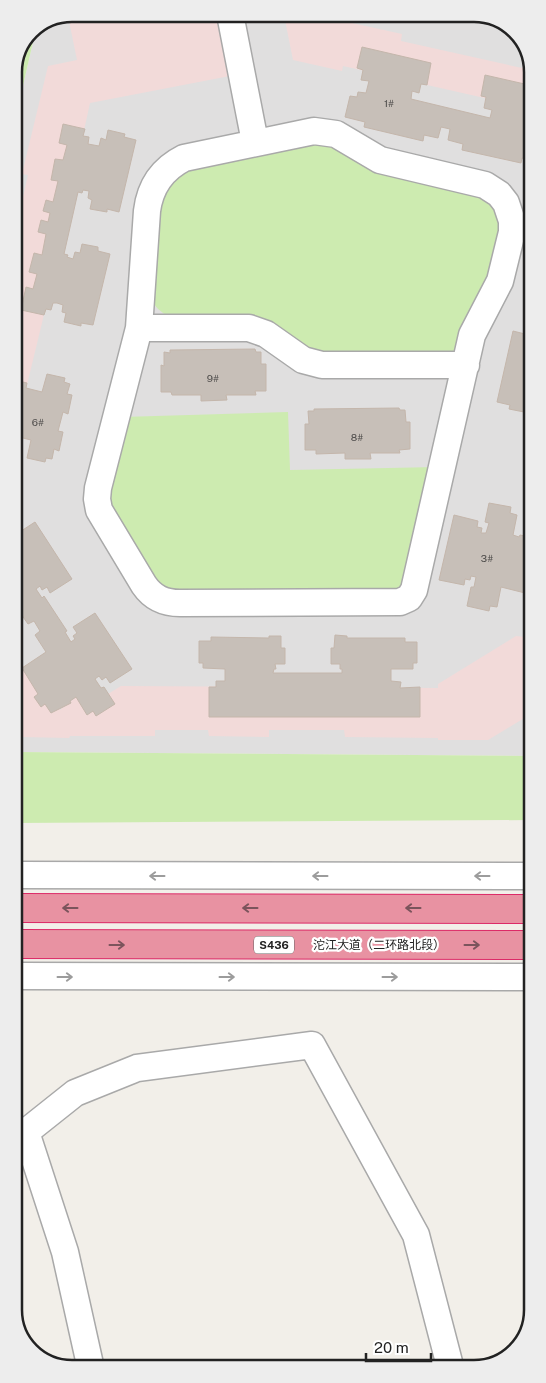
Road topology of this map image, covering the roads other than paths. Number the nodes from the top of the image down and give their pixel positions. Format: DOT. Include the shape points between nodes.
graph roads {
  1 [pos="232,22"];
  2 [pos="255,142"];
  3 [pos="139,328"];
  4 [pos="466,366"];
  5 [pos="22,876"];
  6 [pos="524,876"];
  7 [pos="22,908"];
  8 [pos="524,908"];
  9 [pos="22,944"];
  10 [pos="524,945"];
  11 [pos="22,976"];
  12 [pos="524,977"];
  13 [pos="89,1360"];
  14 [pos="448,1360"];
  1 -- 2 [label="street"];
  2 -- 3 [label="street" via="184,158 156,183 147,211"];
  2 -- 4 [label="street" via="314,131 329,132 380,160 478,182 499,194 509,208 512,232 500,281 474,330"];
  3 -- 4 [label="street" via="248,328 266,334 312,364"];
  3 -- 4 [label="street" via="96,500 150,593 170,603 400,602 409,598 416,583"];
  6 -- 5 [label="street, one-way"];
  8 -- 7 [label="highway, one-way"];
  9 -- 10 [label="highway, 沱江大道（二环路北段） / S436, one-way"];
  11 -- 12 [label="street, one-way"];
  13 -- 14 [label="street" via="65,1252 26,1132 75,1093 137,1068 312,1045 416,1235"];
}
